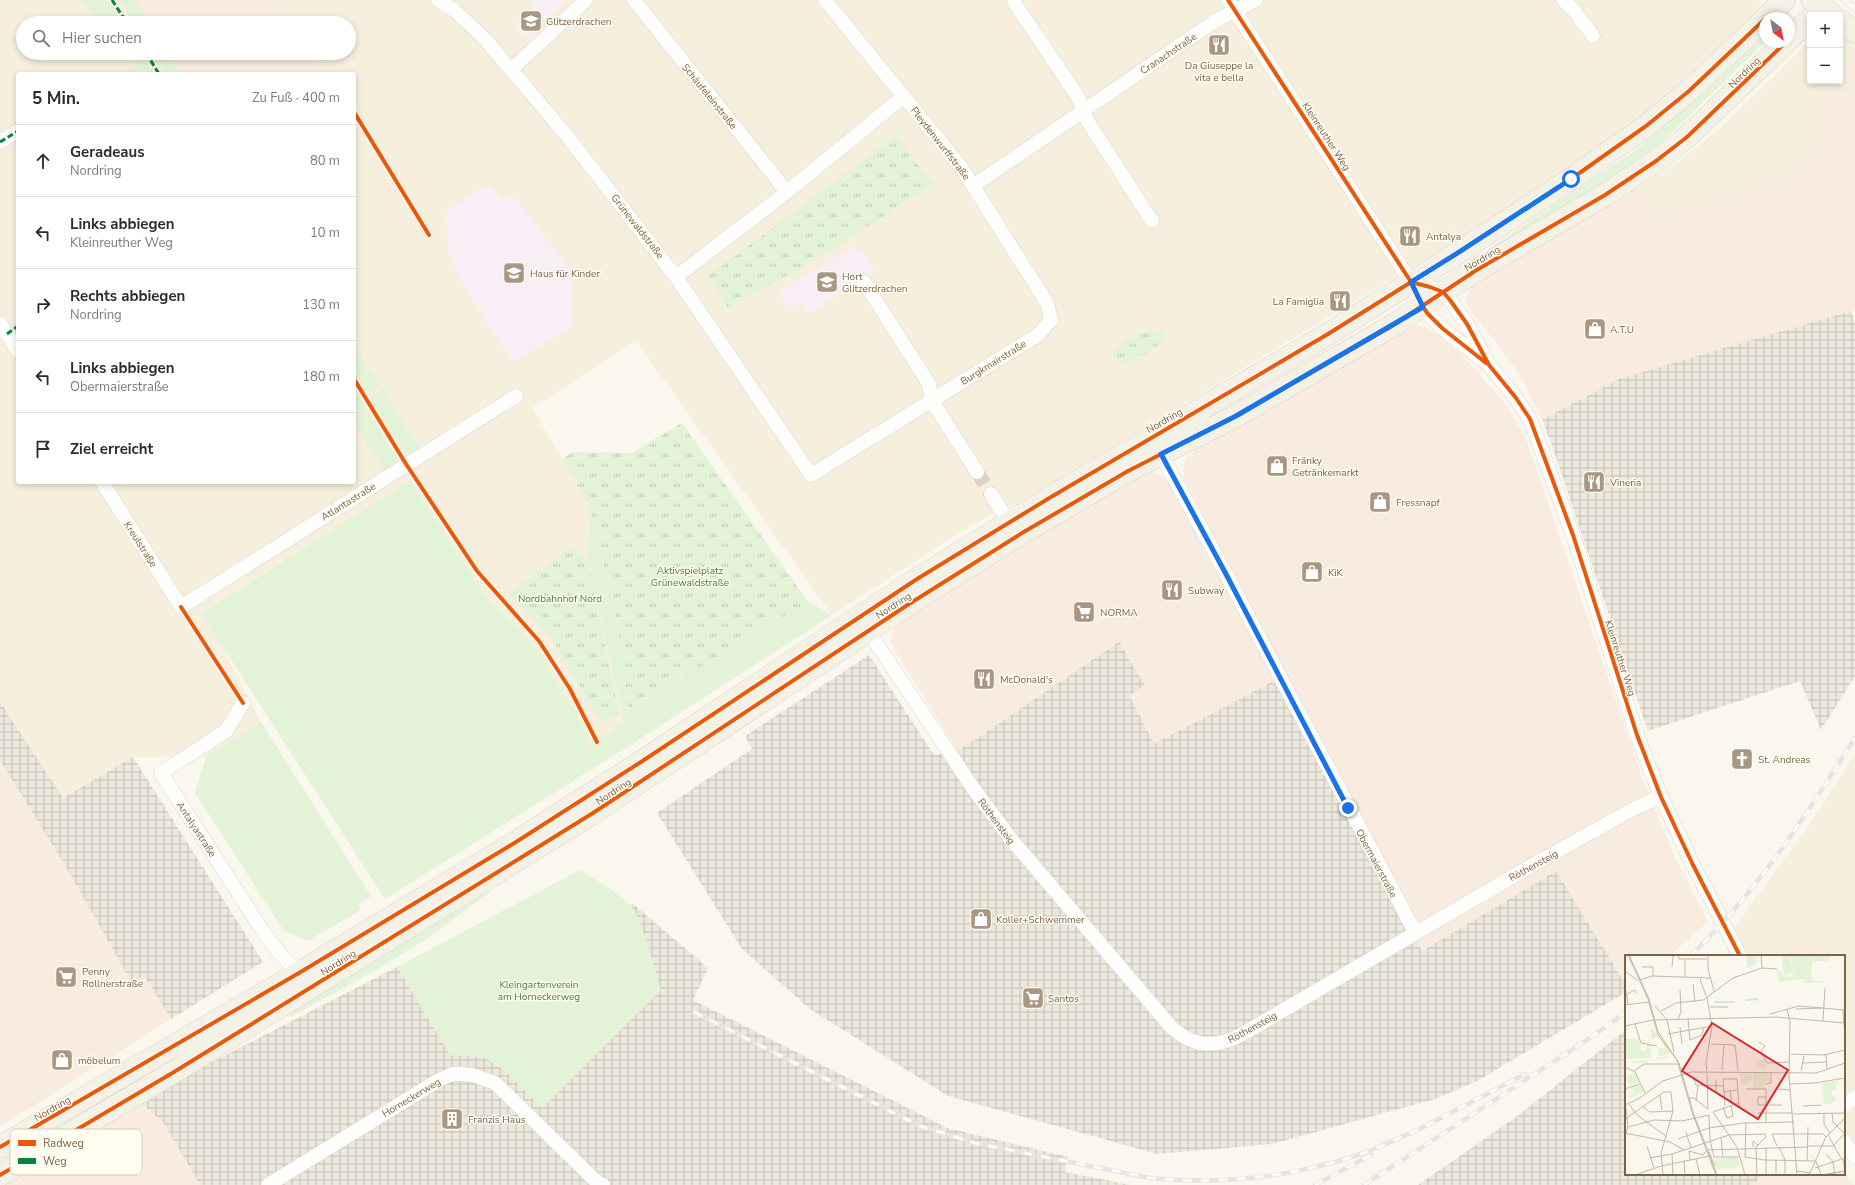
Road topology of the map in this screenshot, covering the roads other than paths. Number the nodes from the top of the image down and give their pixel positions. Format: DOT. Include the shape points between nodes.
graph roads {
  1 [pos="438,0"];
  2 [pos="586,0"];
  3 [pos="634,0"];
  4 [pos="824,0"];
  5 [pos="1256,0"];
  6 [pos="1563,0"];
  7 [pos="1784,0"];
  8 [pos="1014,2"];
  9 [pos="1232,5"];
  10 [pos="1820,9"];
  11 [pos="1771,12"];
  12 [pos="1843,23"];
  13 [pos="1759,24"];
  14 [pos="1855,32"];
  15 [pos="1795,33"];
  16 [pos="1593,36"];
  17 [pos="1780,48"];
  18 [pos="512,68"];
  19 [pos="904,96"];
  20 [pos="1083,110"];
  21 [pos="16,132"];
  22 [pos="0,142"];
  23 [pos="973,186"];
  24 [pos="787,192"];
  25 [pos="1152,221"];
  26 [pos="676,277"];
  27 [pos="864,282"];
  28 [pos="1411,282"];
  29 [pos="1443,292"];
  30 [pos="1423,307"];
  31 [pos="1051,320"];
  32 [pos="6,330"];
  33 [pos="16,348"];
  34 [pos="1489,366"];
  35 [pos="516,396"];
  36 [pos="932,401"];
  37 [pos="1161,454"];
  38 [pos="977,472"];
  39 [pos="811,475"];
  40 [pos="103,484"];
  41 [pos="991,494"];
  42 [pos="1008,522"];
  43 [pos="181,607"];
  44 [pos="868,630"];
  45 [pos="243,703"];
  46 [pos="1661,797"];
  47 [pos="1415,932"];
  48 [pos="1739,955"];
  49 [pos="299,973"];
  50 [pos="1855,1097"];
  51 [pos="1845,1104"];
  52 [pos="31,1129"];
  53 [pos="77,1129"];
  54 [pos="10,1141"];
  55 [pos="1845,1143"];
  56 [pos="0,1147"];
  57 [pos="1855,1157"];
  58 [pos="10,1169"];
  59 [pos="0,1175"];
  60 [pos="270,1185"];
  61 [pos="603,1185"];
  1 -- 18 [label="street, Grünewaldstraße" via="459,14"];
  2 -- 18 [label="street"];
  3 -- 24 [label="street, Schäufeleinstraße"];
  4 -- 19 [label="street, Pleydenwurffstraße"];
  5 -- 9 [label="street, Cranachstraße"];
  6 -- 16 [label="street"];
  7 -- 11 [label="main road, Nordring"];
  8 -- 20 [label="street" via="1078,97"];
  9 -- 20 [label="street, Cranachstraße" via="1215,21"];
  9 -- 28 [label="street, Kleinreuther Weg"];
  10 -- 15 [label="main road"];
  12 -- 14 [label="main road"];
  13 -- 28 [label="main road, Nordring" via="1689,91 1646,126 1571,179"];
  17 -- 29 [label="main road, Nordring" via="1700,125 1656,161 1586,207"];
  18 -- 26 [label="street, Grünewaldstraße"];
  19 -- 23 [label="street, Pleydenwurffstraße" via="961,167"];
  19 -- 24 [label="street"];
  20 -- 23 [label="street, Cranachstraße"];
  20 -- 25 [label="street" via="1088,122"];
  21 -- 22 [label="street"];
  23 -- 31 [label="street, Pleydenwurffstraße" via="1047,303"];
  24 -- 26 [label="street"];
  26 -- 39 [label="street, Grünewaldstraße"];
  27 -- 36 [label="street" via="929,384"];
  28 -- 29 [label="street"];
  28 -- 30 [label="street, Kleinreuther Weg"];
  28 -- 42 [label="main road, Nordring" via="1321,338"];
  29 -- 30 [label="main road, Nordring"];
  29 -- 34 [label="street, Kleinreuther Weg" via="1467,324"];
  30 -- 34 [label="street, Kleinreuther Weg" via="1442,328"];
  30 -- 37 [label="main road, Nordring" via="1236,416"];
  31 -- 36 [label="street, Burgkmairstraße" via="1038,335"];
  32 -- 33 [label="street"];
  34 -- 46 [label="street, Kleinreuther Weg" via="1516,398 1538,437 1573,535 1637,735"];
  35 -- 43 [label="street, Atlantastraße"];
  36 -- 38 [label="street"];
  36 -- 39 [label="street, Burgkmairstraße"];
  37 -- 44 [label="main road, Nordring" via="1022,533"];
  37 -- 47 [label="street, Obermaierstraße"];
  40 -- 43 [label="street, Kreulstraße"];
  41 -- 42 [label="street"];
  42 -- 49 [label="main road, Nordring" via="858,617 579,802"];
  44 -- 47 [label="street, Röthensteig" via="969,782 1010,838 1179,1034 1207,1045 1223,1043"];
  44 -- 53 [label="main road, Nordring" via="593,813"];
  45 -- 49 [label="street, Antalyastraße" via="226,731 161,773 262,930 280,954"];
  46 -- 47 [label="street, Röthensteig" via="1635,808"];
  46 -- 48 [label="street, Kleinreuther Weg"];
  49 -- 52 [label="main road, Nordring"];
  50 -- 51 [label="street"];
  54 -- 56 [label="main road, Nordring"];
  55 -- 57 [label="street"];
  58 -- 59 [label="main road, Nordring"];
  60 -- 61 [label="street, Horneckerweg" via="424,1088 452,1074 473,1075 495,1083"];
}
